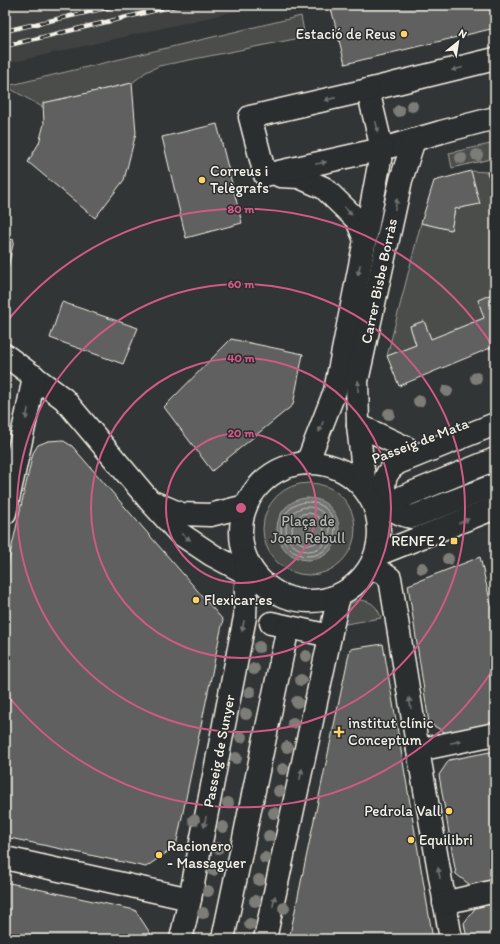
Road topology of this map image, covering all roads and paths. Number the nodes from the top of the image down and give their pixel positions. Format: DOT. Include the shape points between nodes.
graph roads {
  1 [pos="495,59"];
  2 [pos="368,90"];
  3 [pos="495,118"];
  4 [pos="414,140"];
  5 [pos="382,149"];
  6 [pos="264,175"];
  7 [pos="365,240"];
  8 [pos="5,355"];
  9 [pos="34,376"];
  10 [pos="495,411"];
  11 [pos="495,424"];
  12 [pos="358,425"];
  13 [pos="407,448"];
  14 [pos="495,459"];
  15 [pos="307,463"];
  16 [pos="353,466"];
  17 [pos="495,485"];
  18 [pos="402,497"];
  19 [pos="149,500"];
  20 [pos="246,506"];
  21 [pos="495,508"];
  22 [pos="5,513"];
  23 [pos="374,561"];
  24 [pos="251,572"];
  25 [pos="339,595"];
  26 [pos="330,636"];
  27 [pos="495,734"];
  28 [pos="418,750"];
  29 [pos="5,858"];
  30 [pos="495,891"];
  31 [pos="190,899"];
  32 [pos="444,903"];
  33 [pos="181,939"];
  34 [pos="223,939"];
  35 [pos="266,939"];
  36 [pos="451,939"];
  1 -- 2 [label="street, one-way"];
  2 -- 5 [label="street, one-way"];
  2 -- 6 [label="street, one-way" via="250,117"];
  3 -- 4 [label="street"];
  4 -- 5 [label="street"];
  12 -- 4 [label="street, Carrer Bisbe Borràs, one-way" via="358,381 401,180"];
  6 -- 5 [label="street, one-way"];
  5 -- 7 [label="street, Carrer Bisbe Borràs"];
  6 -- 7 [label="street, Carrer Bisbe Borràs, one-way" via="299,177 324,188 357,220"];
  7 -- 15 [label="street, Carrer Bisbe Borràs, one-way" via="334,391"];
  8 -- 9 [label="street"];
  9 -- 19 [label="street" via="64,399"];
  9 -- 22 [label="street, one-way"];
  10 -- 13 [label="street, Passeig de Mata"];
  11 -- 17 [label="street" via="398,463 387,473 384,485 385,498 391,507 412,517"];
  12 -- 13 [label="street"];
  12 -- 16 [label="street, Carrer Bisbe Borràs"];
  13 -- 16 [label="street, Passeig de Mata"];
  14 -- 18 [label="street"];
  15 -- 16 [label="street"];
  15 -- 20 [label="street" via="289,467 262,481 253,491"];
  16 -- 23 [label="street" via="371,500 378,525"];
  19 -- 20 [label="street" via="181,514 210,515"];
  19 -- 24 [label="street, one-way" via="180,533 212,555"];
  20 -- 24 [label="street" via="241,526 242,544"];
  23 -- 21 [label="street, one-way"];
  23 -- 25 [label="street" via="361,579"];
  28 -- 23 [label="street, one-way" via="390,578"];
  24 -- 25 [label="street" via="269,588 286,596 305,600"];
  24 -- 31 [label="street, Passeig de Sunyer, one-way" via="245,617"];
  25 -- 26 [label="street"];
  26 -- 34 [label="street" via="280,625"];
  35 -- 26 [label="street, one-way"];
  28 -- 27 [label="street, one-way"];
  32 -- 28 [label="street, one-way"];
  29 -- 31 [label="street"];
  30 -- 32 [label="street"];
  31 -- 33 [label="street, Passeig de Sunyer"];
  32 -- 36 [label="street"];
}
